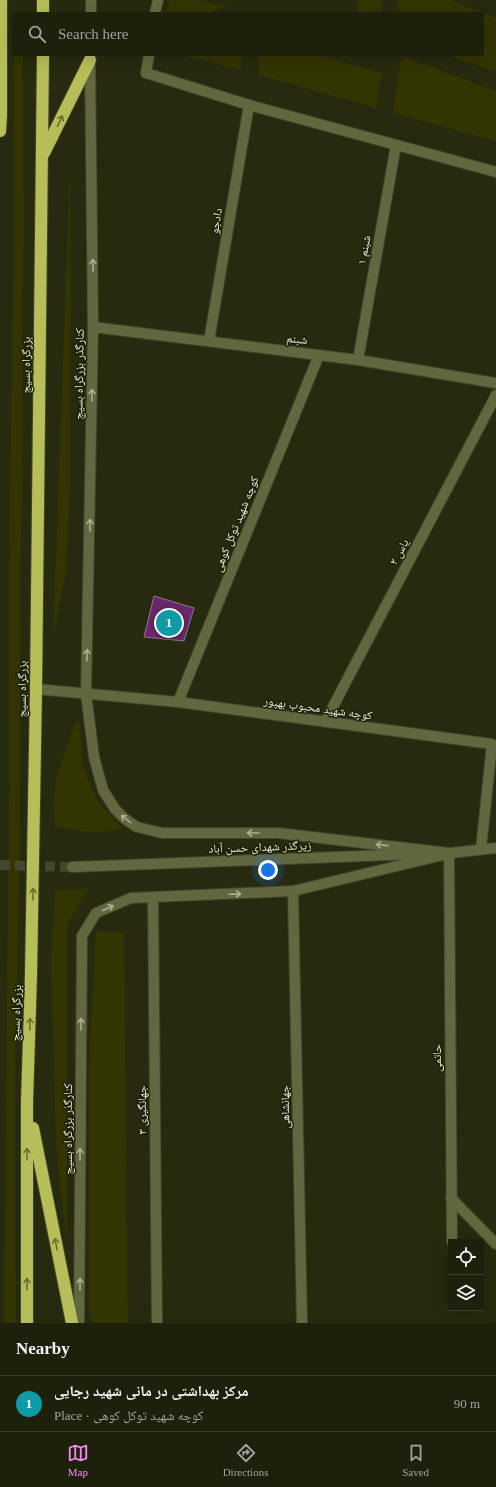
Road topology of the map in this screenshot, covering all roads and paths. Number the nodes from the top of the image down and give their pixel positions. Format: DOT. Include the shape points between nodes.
graph roads {
  1 [pos="1,0"];
  2 [pos="43,0"];
  3 [pos="91,0"];
  4 [pos="158,0"];
  5 [pos="43,12"];
  6 [pos="91,12"];
  7 [pos="155,12"];
  8 [pos="42,56"];
  9 [pos="148,56"];
  10 [pos="90,58"];
  11 [pos="249,105"];
  12 [pos="0,131"];
  13 [pos="396,145"];
  14 [pos="42,156"];
  15 [pos="496,172"];
  16 [pos="93,327"];
  17 [pos="209,341"];
  18 [pos="319,355"];
  19 [pos="358,360"];
  20 [pos="496,383"];
  21 [pos="496,395"];
  22 [pos="36,689"];
  23 [pos="86,694"];
  24 [pos="178,702"];
  25 [pos="325,722"];
  26 [pos="494,740"];
  27 [pos="496,848"];
  28 [pos="481,849"];
  29 [pos="449,853"];
  30 [pos="72,867"];
  31 [pos="293,891"];
  32 [pos="153,897"];
  33 [pos="27,1102"];
  34 [pos="451,1198"];
  35 [pos="452,1239"];
  36 [pos="496,1244"];
  37 [pos="27,1323"];
  38 [pos="72,1323"];
  39 [pos="79,1323"];
  40 [pos="157,1323"];
  41 [pos="302,1323"];
  1 -- 12 [label="highway"];
  2 -- 5 [label="highway"];
  3 -- 6 [label="street"];
  4 -- 7 [label="street"];
  8 -- 14 [label="highway, بزرگراه بسیج"];
  9 -- 11 [label="street" via="146,73"];
  14 -- 10 [label="highway, one-way"];
  16 -- 10 [label="street, کنارگذر بزرگراه بسیج, one-way"];
  11 -- 13 [label="street"];
  11 -- 17 [label="street, دادجو"];
  13 -- 15 [label="street"];
  13 -- 19 [label="street, شبنم ۱"];
  14 -- 22 [label="highway, بزرگراه بسیج"];
  16 -- 17 [label="street, شبنم"];
  23 -- 16 [label="street, کنارگذر بزرگراه بسیج, one-way"];
  17 -- 18 [label="street, شبنم"];
  18 -- 19 [label="street, شبنم"];
  18 -- 24 [label="street, کوچه شهید توکل کوهی"];
  19 -- 20 [label="street, شبنم"];
  21 -- 25 [label="street, یاس ۲"];
  22 -- 23 [label="street, کوچه شهید محبوب بهپور"];
  33 -- 22 [label="highway, بزرگراه بسیج, one-way" via="32,975"];
  23 -- 24 [label="street, کوچه شهید محبوب بهپور"];
  29 -- 23 [label="street, کنارگذر بزرگراه بسیج, one-way" via="278,833 162,833 137,827 115,809 103,790 94,757"];
  24 -- 25 [label="street, کوچه شهید محبوب بهپور"];
  25 -- 26 [label="street, کوچه شهید محبوب بهپور"];
  26 -- 28 [label="street, کوچه شهید محبوب بهپور"];
  27 -- 28 [label="street"];
  28 -- 29 [label="street"];
  29 -- 30 [label="street, زیرگذر شهدای حسن آباد"];
  29 -- 31 [label="street"];
  29 -- 34 [label="street, حاتمی"];
  32 -- 31 [label="street, one-way"];
  31 -- 41 [label="street, جهانشاهی"];
  39 -- 32 [label="street, کنارگذر بزرگراه بسیج, one-way" via="82,936 96,913 131,898"];
  32 -- 40 [label="street, جهانگیری ۳"];
  37 -- 33 [label="highway, بزرگراه بسیج, one-way"];
  38 -- 33 [label="highway, one-way"];
  34 -- 35 [label="street, حاتمی"];
  34 -- 36 [label="street"];
}
